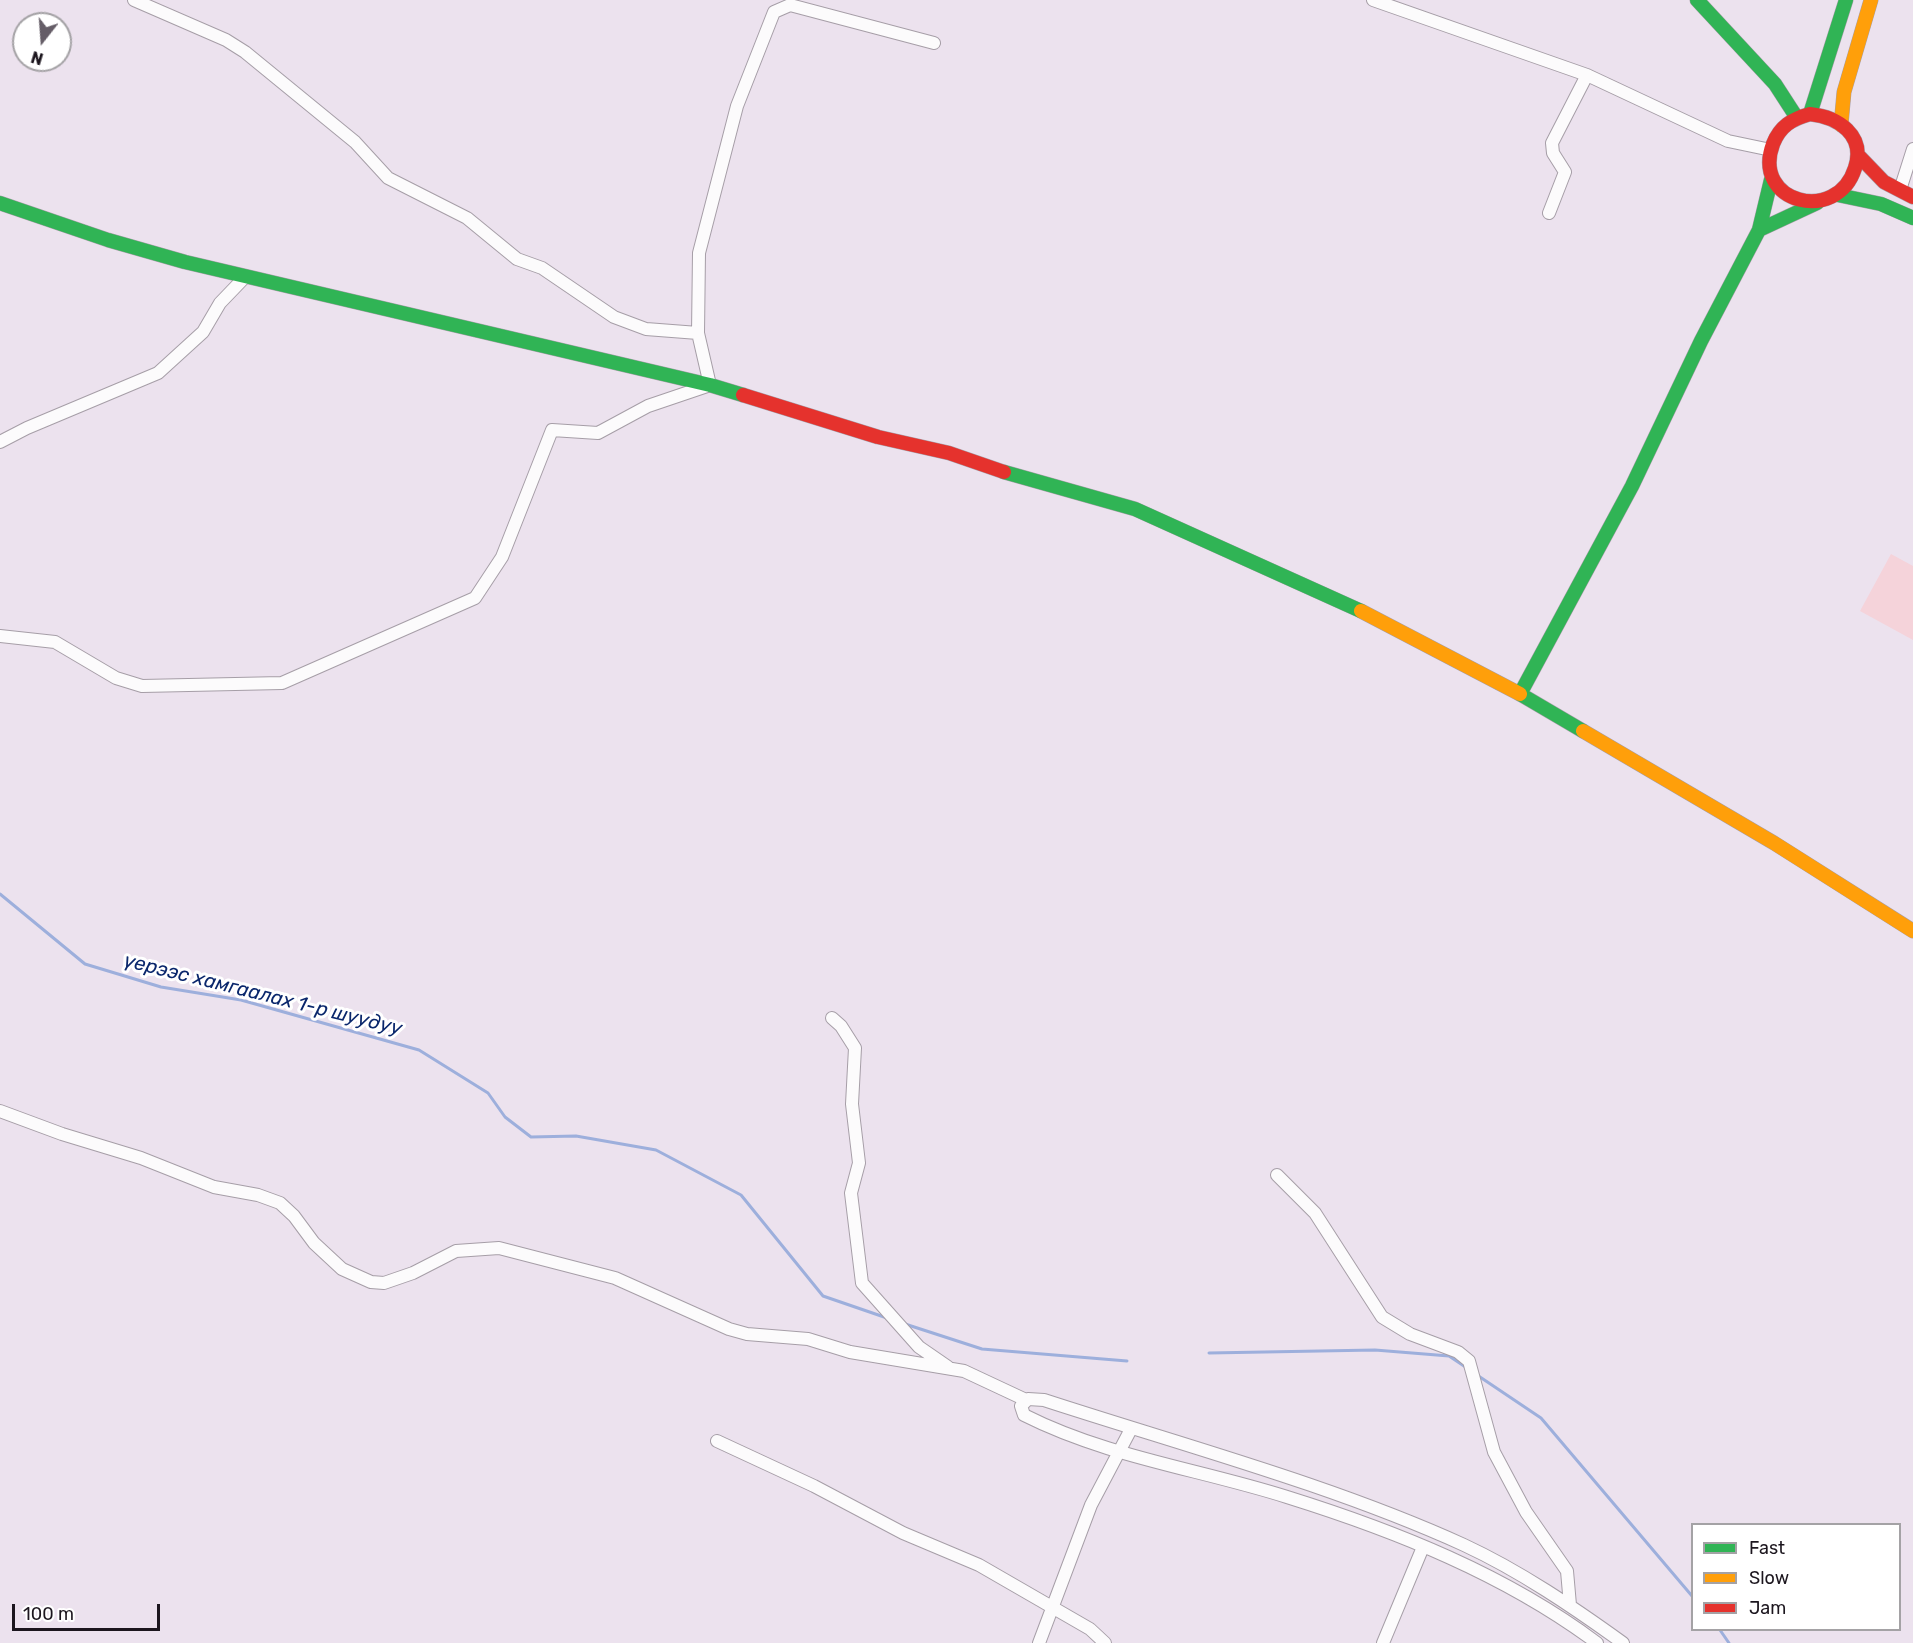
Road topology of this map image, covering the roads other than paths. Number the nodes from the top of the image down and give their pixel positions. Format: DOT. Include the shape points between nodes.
graph roads {
  1 [pos="134,0"];
  2 [pos="1373,0"];
  3 [pos="1697,0"];
  4 [pos="1846,0"];
  5 [pos="1871,0"];
  6 [pos="791,2"];
  7 [pos="934,43"];
  8 [pos="1587,75"];
  9 [pos="1804,116"];
  10 [pos="1841,125"];
  11 [pos="1913,149"];
  12 [pos="1771,150"];
  13 [pos="1858,155"];
  14 [pos="1772,180"];
  15 [pos="1900,190"];
  16 [pos="1838,195"];
  17 [pos="1913,196"];
  18 [pos="1817,202"];
  19 [pos="0,203"];
  20 [pos="1548,213"];
  21 [pos="1913,218"];
  22 [pos="1759,230"];
  23 [pos="245,277"];
  24 [pos="698,333"];
  25 [pos="710,385"];
  26 [pos="0,442"];
  27 [pos="0,636"];
  28 [pos="1520,694"];
  29 [pos="1913,931"];
  30 [pos="832,1018"];
  31 [pos="0,1111"];
  32 [pos="1277,1175"];
  33 [pos="951,1369"];
  34 [pos="1026,1400"];
  35 [pos="1131,1429"];
  36 [pos="717,1442"];
  37 [pos="1117,1452"];
  38 [pos="1423,1547"];
  39 [pos="1569,1605"];
  40 [pos="1051,1608"];
  41 [pos="1039,1643"];
  42 [pos="1105,1643"];
  43 [pos="1383,1643"];
  44 [pos="1597,1643"];
  45 [pos="1623,1643"];
  1 -- 24 [label="street" via="245,52 355,142 388,178 466,218 517,259 542,268 614,317 646,329"];
  2 -- 8 [label="street"];
  3 -- 9 [label="street"];
  4 -- 9 [label="street"];
  5 -- 10 [label="street" via="1844,92"];
  6 -- 7 [label="street"];
  6 -- 24 [label="street" via="774,12 737,106 699,253"];
  8 -- 12 [label="street" via="1728,141"];
  8 -- 20 [label="street" via="1552,143 1564,172"];
  9 -- 10 [label="street" via="1833,118"];
  9 -- 12 [label="street" via="1788,122 1773,139"];
  10 -- 13 [label="street" via="1850,133"];
  11 -- 15 [label="street"];
  12 -- 14 [label="street"];
  13 -- 15 [label="street" via="1884,182"];
  13 -- 16 [label="street" via="1854,177"];
  14 -- 18 [label="street" via="1794,198"];
  14 -- 22 [label="street"];
  15 -- 17 [label="street"];
  16 -- 18 [label="street"];
  16 -- 21 [label="street" via="1881,204"];
  18 -- 22 [label="street"];
  19 -- 23 [label="street" via="108,240"];
  22 -- 28 [label="street" via="1632,486"];
  23 -- 25 [label="street"];
  23 -- 26 [label="street" via="220,303 203,332 158,373"];
  24 -- 25 [label="street"];
  25 -- 27 [label="street" via="648,406 598,433 552,430 502,557 475,598 282,683 142,686 116,678 55,642"];
  25 -- 28 [label="street" via="1135,509 1355,608"];
  28 -- 29 [label="street" via="1774,843"];
  30 -- 33 [label="street" via="855,1048 852,1104 859,1162 851,1193 862,1283 919,1347"];
  31 -- 33 [label="street" via="214,1186 280,1203 342,1269 371,1282 384,1283 413,1273 456,1251 499,1248 615,1278 747,1334 808,1339 850,1352"];
  32 -- 39 [label="street" via="1315,1213 1382,1317 1410,1334 1458,1352 1469,1362 1494,1452 1526,1512 1567,1571"];
  33 -- 34 [label="street" via="964,1371"];
  34 -- 35 [label="street" via="1044,1400"];
  34 -- 37 [label="street" via="1021,1406 1024,1414"];
  35 -- 37 [label="street"];
  35 -- 39 [label="street" via="1368,1505 1466,1546"];
  36 -- 40 [label="street" via="814,1486 903,1533 979,1565"];
  37 -- 38 [label="street" via="1287,1497"];
  37 -- 40 [label="street" via="1091,1505"];
  38 -- 43 [label="street"];
  38 -- 44 [label="street" via="1452,1558 1560,1615"];
  39 -- 45 [label="street"];
  40 -- 41 [label="street"];
  40 -- 42 [label="street" via="1090,1629"];
}
